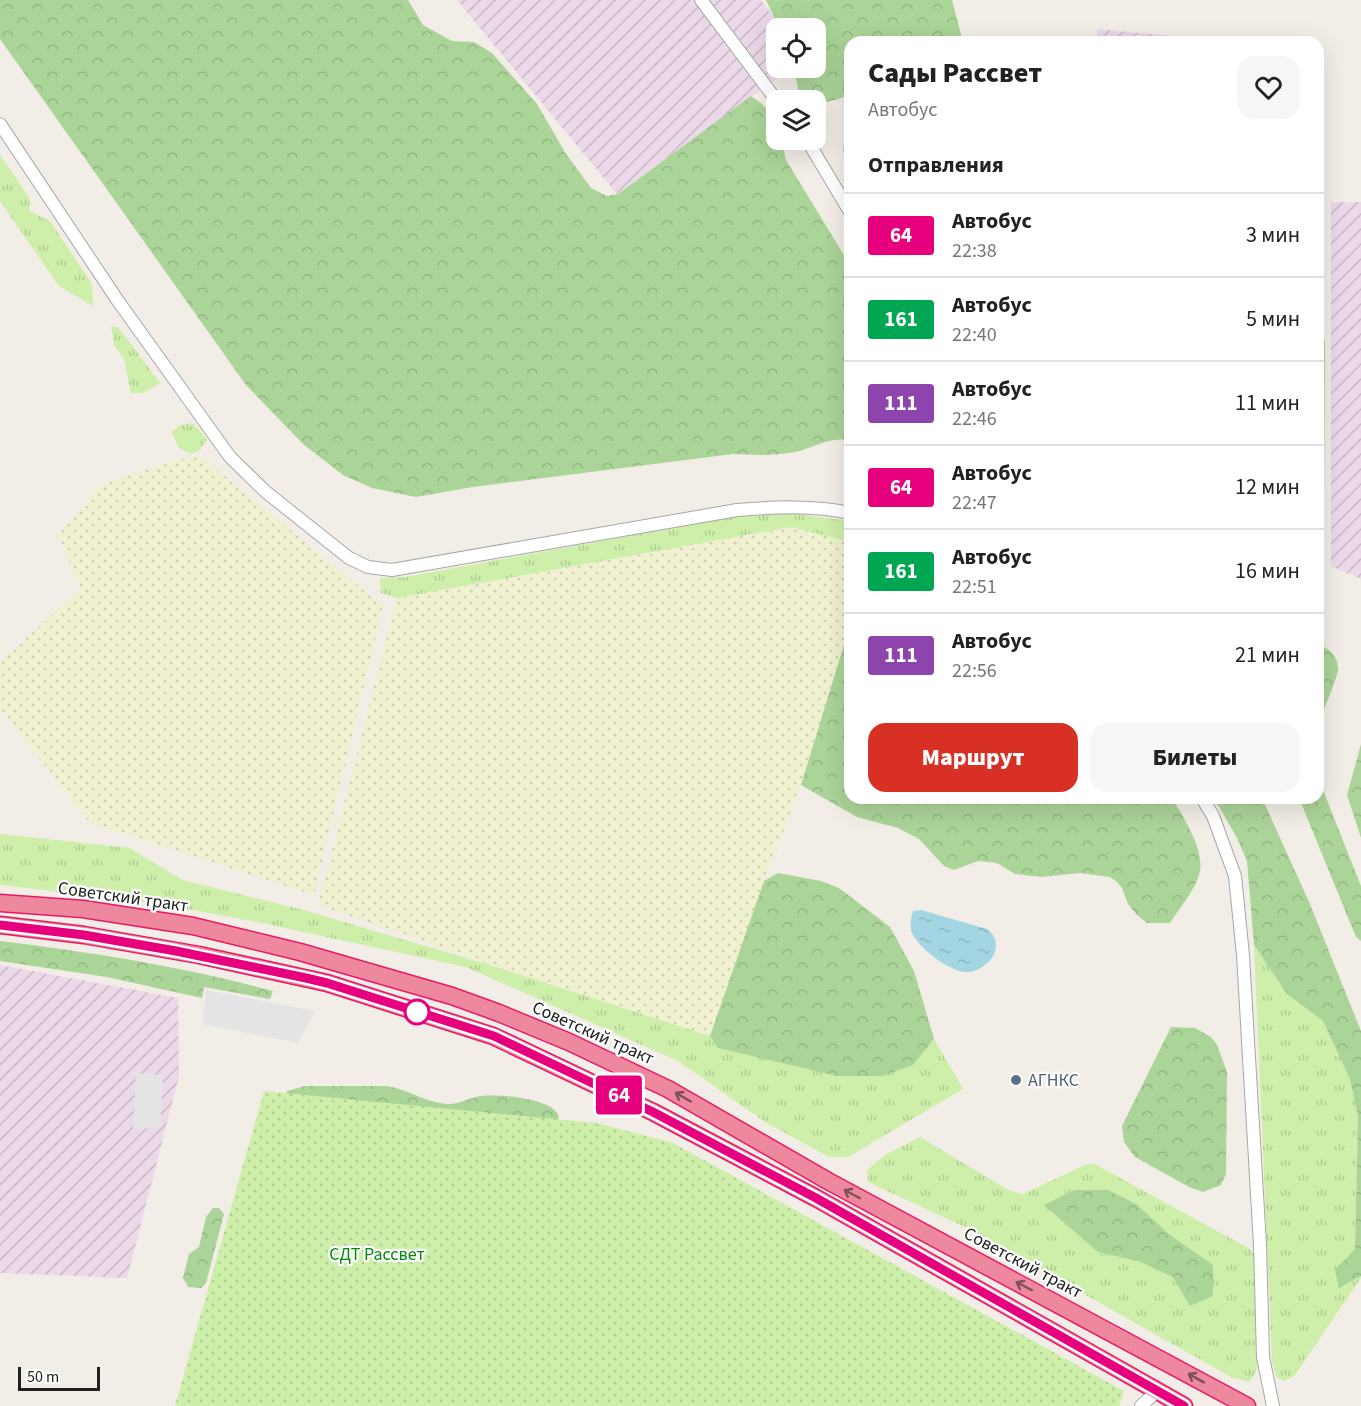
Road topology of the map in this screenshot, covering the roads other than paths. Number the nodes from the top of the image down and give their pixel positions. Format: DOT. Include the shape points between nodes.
graph roads {
  1 [pos="701,0"];
  2 [pos="769,90"];
  3 [pos="0,124"];
  4 [pos="813,150"];
  5 [pos="844,202"];
  6 [pos="844,511"];
  7 [pos="1206,804"];
  8 [pos="0,903"];
  9 [pos="0,925"];
  10 [pos="1157,1391"];
  11 [pos="1141,1406"];
  12 [pos="1184,1406"];
  13 [pos="1247,1406"];
  14 [pos="1273,1406"];
  1 -- 2 [label="street"];
  3 -- 6 [label="street" via="118,301 230,457 266,492 349,558 368,567 392,570 737,510 774,507"];
  4 -- 5 [label="street"];
  7 -- 14 [label="street" via="1235,876 1260,1245 1263,1357"];
  13 -- 8 [label="highway, Советский тракт, one-way" via="828,1181 668,1089 499,1013 300,952 193,926 83,909"];
  9 -- 10 [label="highway" via="188,952 327,983 494,1036 653,1112 816,1198"];
  10 -- 11 [label="street"];
  10 -- 12 [label="highway"];
}
